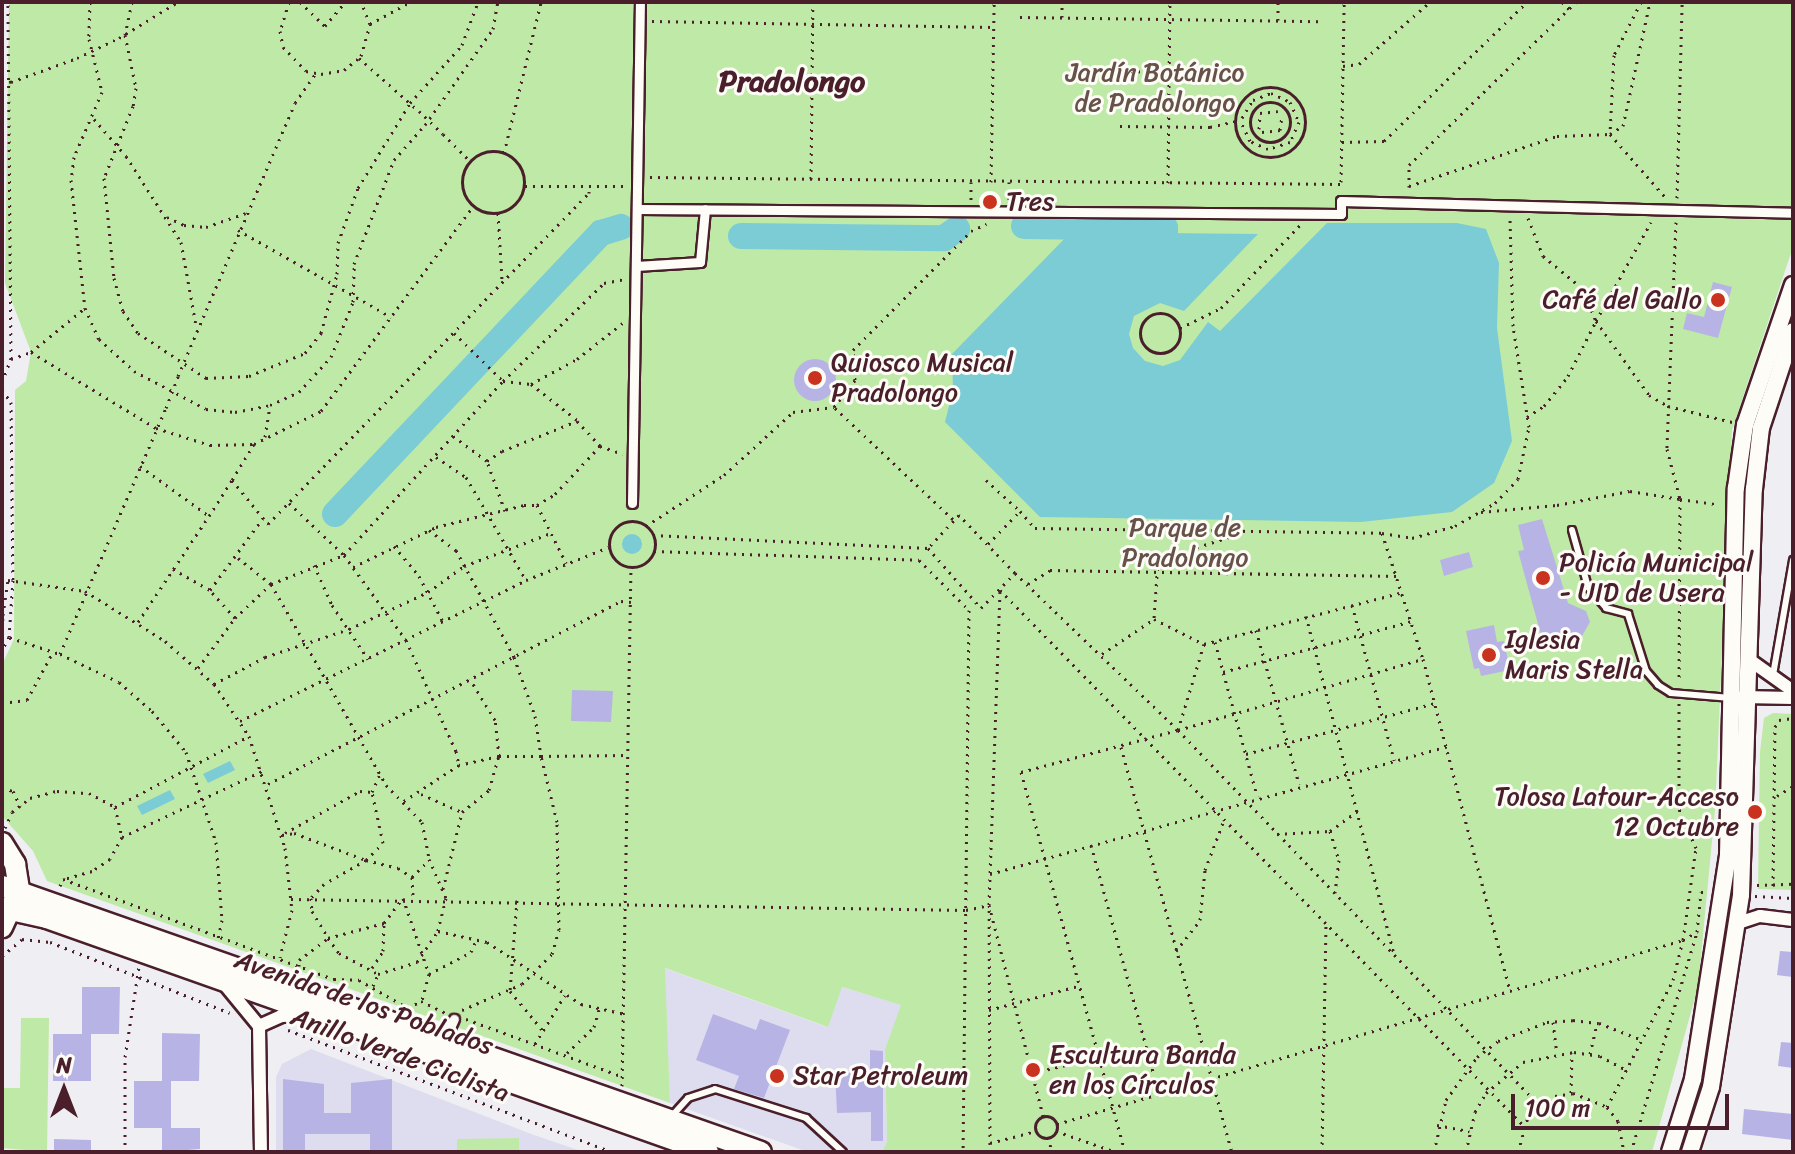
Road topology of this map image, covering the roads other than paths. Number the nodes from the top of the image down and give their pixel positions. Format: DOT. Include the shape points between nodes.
graph roads {
  1 [pos="640,2"];
  2 [pos="637,209"];
  3 [pos="705,209"];
  4 [pos="1793,213"];
  5 [pos="636,266"];
  6 [pos="1793,285"];
  7 [pos="1793,331"];
  8 [pos="632,503"];
  9 [pos="1572,530"];
  10 [pos="1793,560"];
  11 [pos="1751,661"];
  12 [pos="1773,675"];
  13 [pos="1793,691"];
  14 [pos="1750,697"];
  15 [pos="1731,698"];
  16 [pos="1793,698"];
  17 [pos="4,835"];
  18 [pos="10,888"];
  19 [pos="1736,890"];
  20 [pos="6,915"];
  21 [pos="1793,920"];
  22 [pos="1738,923"];
  23 [pos="264,975"];
  24 [pos="217,979"];
  25 [pos="269,997"];
  26 [pos="326,1017"];
  27 [pos="454,1019"];
  28 [pos="264,1023"];
  29 [pos="445,1039"];
  30 [pos="669,1119"];
  31 [pos="261,1152"];
  32 [pos="708,1152"];
  33 [pos="761,1152"];
  34 [pos="843,1152"];
  35 [pos="1670,1152"];
  36 [pos="1690,1152"];
  1 -- 2 [label="street"];
  2 -- 3 [label="street"];
  2 -- 5 [label="street"];
  3 -- 4 [label="street" via="1341,214 1341,201"];
  3 -- 5 [label="street" via="700,262"];
  5 -- 8 [label="street"];
  6 -- 15 [label="street" via="1745,425 1736,488"];
  7 -- 11 [label="street" via="1761,428 1754,489"];
  9 -- 15 [label="lane" via="1595,599 1628,614 1646,671 1658,685 1679,693"];
  10 -- 12 [label="lane"];
  11 -- 12 [label="street"];
  11 -- 14 [label="street"];
  12 -- 13 [label="street"];
  14 -- 15 [label="street"];
  14 -- 16 [label="street"];
  14 -- 19 [label="street"];
  15 -- 19 [label="street"];
  17 -- 18 [label="main road" via="15,864"];
  18 -- 20 [label="main road"];
  18 -- 23 [label="main road, Avenida de los Poblados"];
  19 -- 22 [label="street"];
  19 -- 35 [label="street" via="1693,1079"];
  20 -- 24 [label="main road, Avenida de los Poblados" via="142,952"];
  21 -- 22 [label="street" via="1760,916"];
  22 -- 36 [label="street" via="1711,1087"];
  23 -- 25 [label="street"];
  23 -- 29 [label="main road, Avenida de los Poblados"];
  24 -- 25 [label="main road, Avenida de los Poblados"];
  24 -- 28 [label="street"];
  25 -- 26 [label="main road, Avenida de los Poblados"];
  25 -- 28 [label="street"];
  26 -- 28 [label="street"];
  26 -- 32 [label="main road, Avenida de los Poblados"];
  27 -- 29 [label="street, Avenida de los Poblados"];
  28 -- 31 [label="street"];
  29 -- 30 [label="main road, Avenida de los Poblados"];
  30 -- 33 [label="main road, Avenida de los Poblados"];
  30 -- 34 [label="lane" via="688,1098 715,1089 806,1118"];
}
